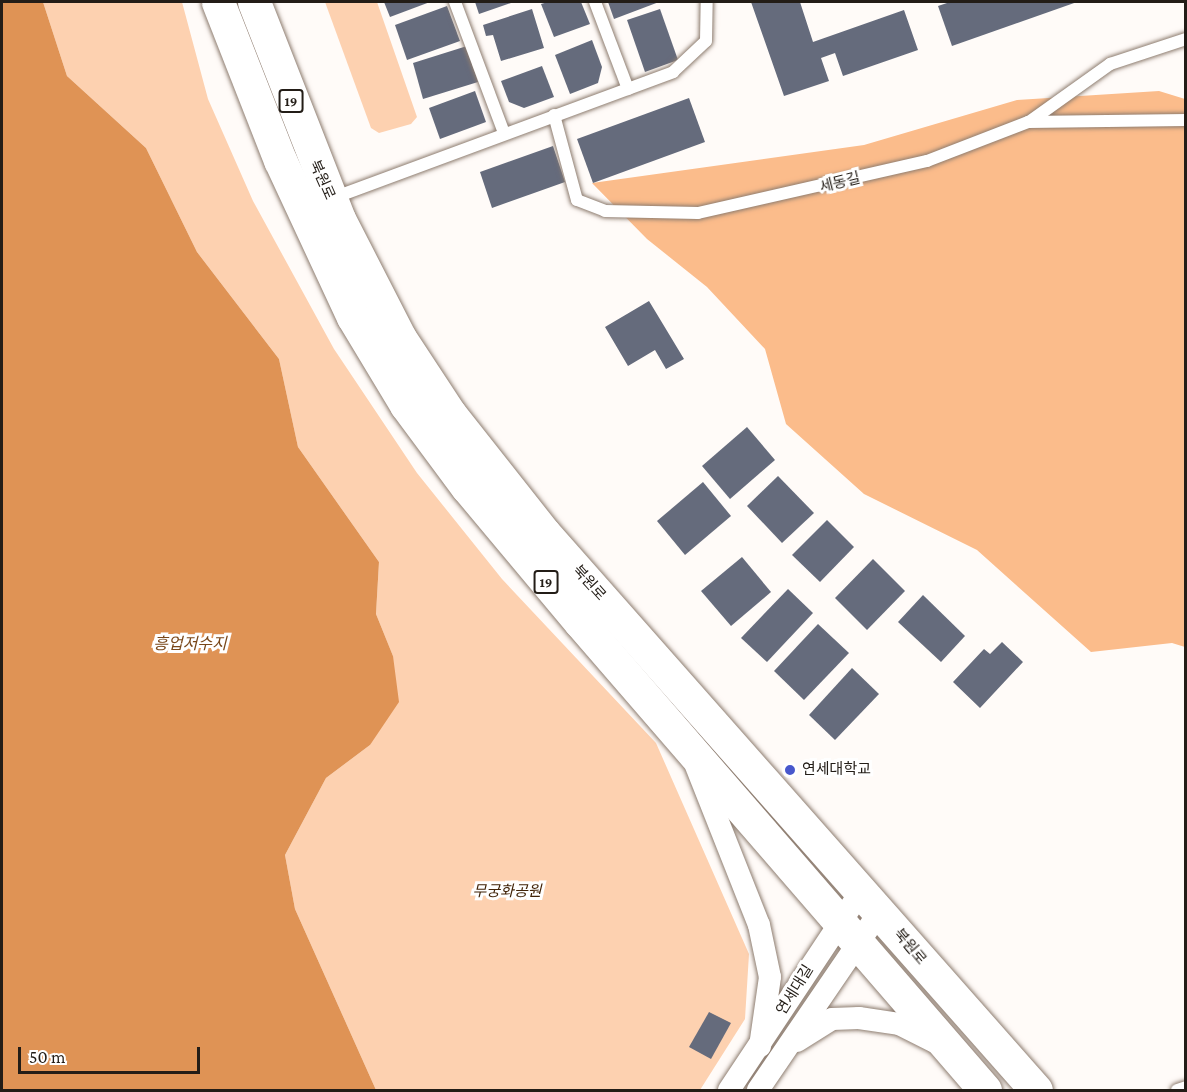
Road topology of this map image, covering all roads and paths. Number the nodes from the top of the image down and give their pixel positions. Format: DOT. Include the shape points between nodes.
graph roads {
  1 [pos="218,2"];
  2 [pos="254,2"];
  3 [pos="455,2"];
  4 [pos="595,2"];
  5 [pos="707,2"];
  6 [pos="1185,39"];
  7 [pos="628,89"];
  8 [pos="554,115"];
  9 [pos="1185,120"];
  10 [pos="1028,122"];
  11 [pos="504,133"];
  12 [pos="292,183"];
  13 [pos="331,199"];
  14 [pos="689,747"];
  15 [pos="871,900"];
  16 [pos="846,934"];
  17 [pos="760,1046"];
  18 [pos="784,1051"];
  19 [pos="952,1053"];
  20 [pos="1185,1087"];
  21 [pos="729,1090"];
  22 [pos="758,1090"];
  23 [pos="985,1090"];
  24 [pos="1036,1090"];
  25 [pos="1177,1090"];
  1 -- 12 [label="main road, 북원로 / 19"];
  2 -- 13 [label="main road, 북원로 / 19"];
  3 -- 11 [label="lane"];
  4 -- 7 [label="lane"];
  5 -- 7 [label="lane" via="706,40 698,54 673,72"];
  6 -- 10 [label="lane" via="1110,64"];
  7 -- 8 [label="lane"];
  8 -- 10 [label="lane, 세동길" via="577,200 621,212 698,213 813,190 927,161"];
  8 -- 11 [label="lane"];
  9 -- 10 [label="lane, 세동길"];
  11 -- 13 [label="lane"];
  12 -- 13 [label="main road"];
  12 -- 14 [label="main road, 북원로 / 19" via="353,317 406,405 467,488"];
  13 -- 15 [label="main road, 북원로 / 19" via="395,329 450,414 544,533"];
  14 -- 16 [label="main road, 북원로 / 19"];
  14 -- 17 [label="street" via="759,926 770,977"];
  15 -- 16 [label="street, 연세대길"];
  15 -- 16 [label="street"];
  15 -- 24 [label="main road, 북원로 / 19"];
  16 -- 17 [label="street, 연세대길"];
  16 -- 18 [label="street, 연세대길"];
  16 -- 19 [label="main road, 북원로 / 19"];
  17 -- 21 [label="street, 연세대길"];
  18 -- 19 [label="street" via="815,1026 832,1019 859,1018 898,1024"];
  18 -- 22 [label="street, 연세대길"];
  19 -- 23 [label="main road, 북원로 / 19"];
  20 -- 25 [label="lane"];
}
